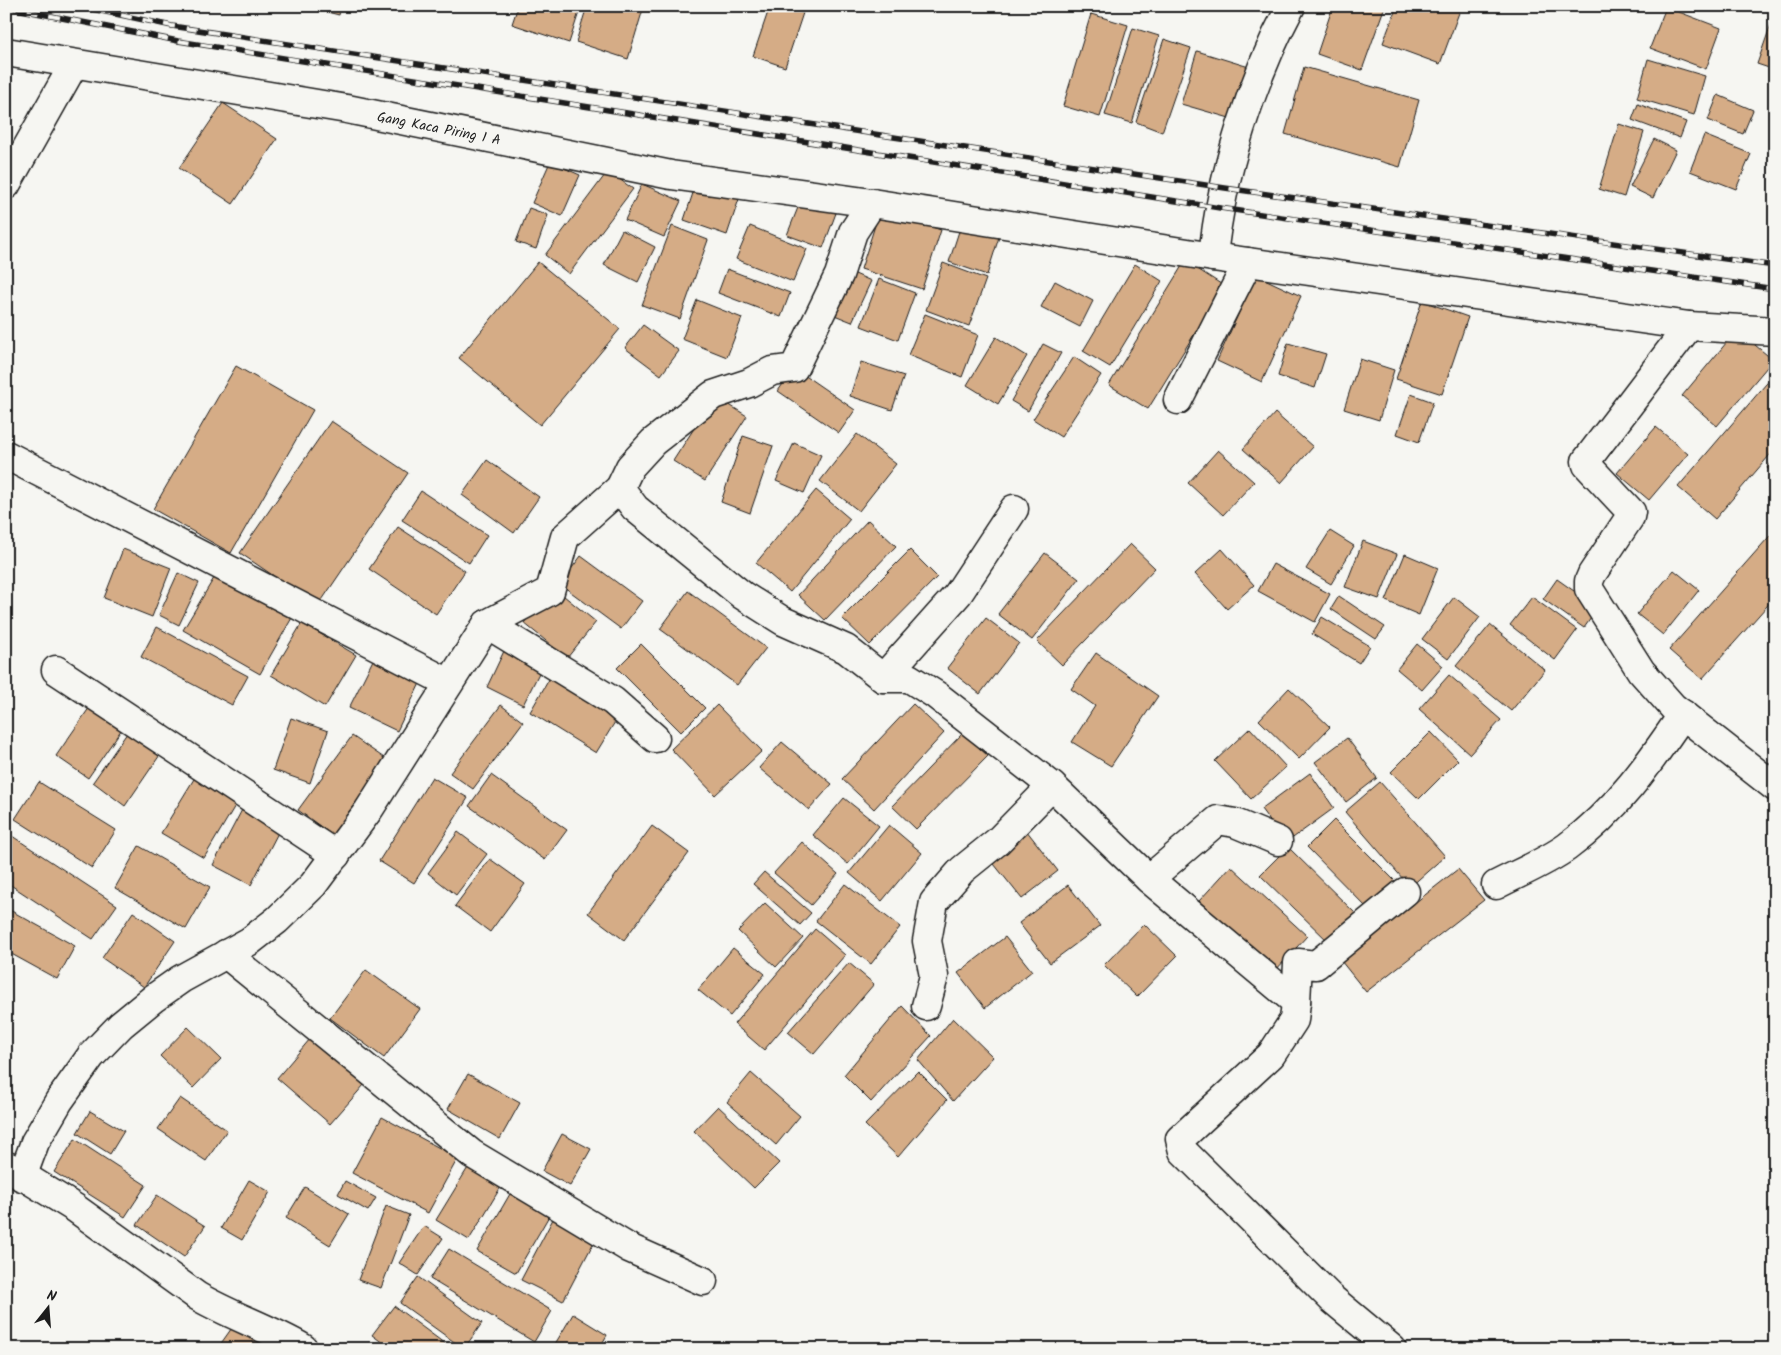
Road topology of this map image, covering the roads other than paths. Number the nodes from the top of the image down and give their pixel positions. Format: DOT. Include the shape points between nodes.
graph roads {
  1 [pos="1292,6"];
  2 [pos="6,52"];
  3 [pos="74,64"];
  4 [pos="6,185"];
  5 [pos="872,203"];
  6 [pos="1213,257"];
  7 [pos="1248,262"];
  8 [pos="1689,326"];
  9 [pos="1775,331"];
  10 [pos="1178,400"];
  11 [pos="6,455"];
  12 [pos="620,488"];
  13 [pos="1014,509"];
  14 [pos="487,624"];
  15 [pos="56,670"];
  16 [pos="883,678"];
  17 [pos="449,683"];
  18 [pos="1683,714"];
  19 [pos="655,738"];
  20 [pos="1052,786"];
  21 [pos="1775,788"];
  22 [pos="1278,841"];
  23 [pos="336,855"];
  24 [pos="1149,879"];
  25 [pos="1496,885"];
  26 [pos="1405,892"];
  27 [pos="226,954"];
  28 [pos="1296,1002"];
  29 [pos="926,1006"];
  30 [pos="14,1171"];
  31 [pos="703,1281"];
  32 [pos="303,1348"];
  33 [pos="1392,1349"];
  1 -- 6 [label="street" via="1270,46 1247,110 1220,208"];
  2 -- 3 [label="street, Gang Kaca Piring 1 A"];
  3 -- 4 [label="street"];
  3 -- 5 [label="street, Gang Kaca Piring 1 A" via="347,109 671,175"];
  5 -- 6 [label="street, Gang Kaca Piring 1 A"];
  5 -- 12 [label="street" via="853,232 839,275 794,368 772,371 713,395 653,442 630,467"];
  6 -- 7 [label="street, Gang Kaca Piring 1 A"];
  7 -- 8 [label="street, Gang Kaca Piring 1 A"];
  7 -- 10 [label="street"];
  8 -- 9 [label="street, Gang Kaca Piring 1 A"];
  8 -- 18 [label="street" via="1586,461 1631,512 1592,574 1589,589 1641,671"];
  11 -- 17 [label="street"];
  12 -- 14 [label="street" via="566,538 550,591"];
  12 -- 16 [label="street" via="635,508 742,594 783,621 846,650"];
  13 -- 16 [label="street" via="958,594"];
  14 -- 17 [label="street"];
  14 -- 19 [label="street" via="613,701"];
  15 -- 23 [label="street"];
  16 -- 20 [label="street" via="909,678 936,695"];
  17 -- 23 [label="street" via="368,811"];
  18 -- 21 [label="street"];
  18 -- 25 [label="street" via="1645,770 1608,813 1566,848"];
  20 -- 24 [label="street"];
  20 -- 29 [label="street" via="998,841 962,870 934,902 927,941 934,976"];
  22 -- 24 [label="street" via="1235,823 1218,820"];
  23 -- 27 [label="street" via="313,886 277,920"];
  24 -- 28 [label="street"];
  26 -- 28 [label="street" via="1316,965 1298,963"];
  27 -- 30 [label="street" via="181,979 121,1025 91,1056"];
  27 -- 31 [label="street" via="472,1154 629,1248"];
  28 -- 33 [label="street" via="1294,1020 1271,1055 1180,1139 1183,1151 1325,1292"];
  30 -- 32 [label="street" via="75,1208 214,1306"];
}
